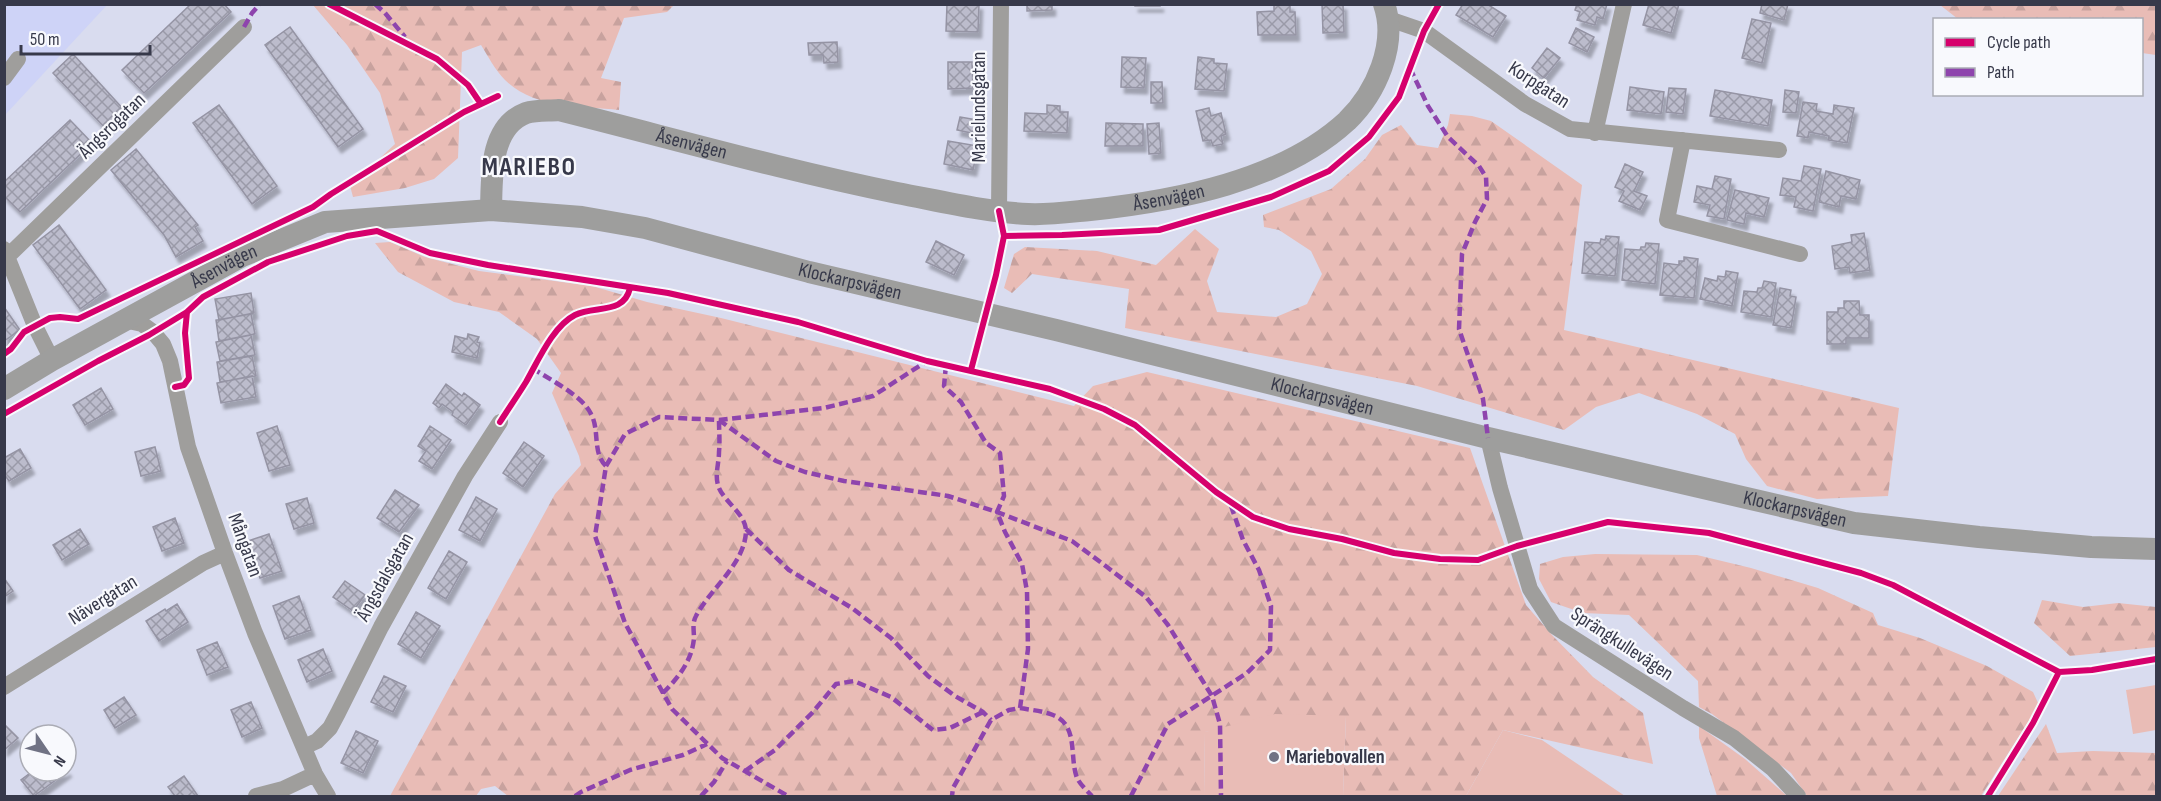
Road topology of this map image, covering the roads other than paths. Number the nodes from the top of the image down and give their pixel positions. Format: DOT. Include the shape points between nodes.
graph roads {
  1 [pos="1001,4"];
  2 [pos="1624,4"];
  3 [pos="1386,12"];
  4 [pos="244,27"];
  5 [pos="18,59"];
  6 [pos="4,78"];
  7 [pos="1595,133"];
  8 [pos="1683,140"];
  9 [pos="1779,150"];
  10 [pos="491,210"];
  11 [pos="999,211"];
  12 [pos="6,252"];
  13 [pos="1800,254"];
  14 [pos="124,320"];
  15 [pos="52,360"];
  16 [pos="4,389"];
  17 [pos="500,422"];
  18 [pos="1488,438"];
  19 [pos="2157,549"];
  20 [pos="225,553"];
  21 [pos="4,687"];
  22 [pos="304,747"];
  23 [pos="315,774"];
  24 [pos="256,796"];
  25 [pos="328,796"];
  26 [pos="1798,796"];
  1 -- 11 [label="street, Marielundsgatan"];
  2 -- 7 [label="street"];
  3 -- 7 [label="street, Korpgatan" via="1424,31 1547,117 1570,129"];
  3 -- 11 [label="street, Åsenvägen" via="1388,42 1371,90 1355,113 1332,134 1294,158 1209,190 1138,205 1030,214"];
  4 -- 12 [label="street, Ängsrogatan"];
  5 -- 6 [label="street"];
  7 -- 8 [label="street, Korpgatan"];
  8 -- 9 [label="street, Korpgatan"];
  8 -- 13 [label="street" via="1667,220"];
  10 -- 11 [label="street, Åsenvägen" via="495,158 505,131 512,121 525,114 559,110 844,182"];
  10 -- 14 [label="street, Åsenvägen" via="325,222 242,256"];
  10 -- 18 [label="street, Klockarpsvägen" via="582,217 645,228 809,272"];
  12 -- 15 [label="street"];
  14 -- 15 [label="street, Åsenvägen"];
  14 -- 20 [label="street, Mångatan" via="142,324 163,344 188,447"];
  15 -- 16 [label="street, Åsenvägen"];
  17 -- 22 [label="street, Ängsdalsgatan" via="465,476 334,720 317,741"];
  18 -- 19 [label="street, Klockarpsvägen" via="1854,523 2091,548"];
  18 -- 26 [label="street, Sprängkullevägen" via="1530,589 1554,626 1734,738 1773,768"];
  20 -- 21 [label="street, Nävergatan"];
  20 -- 22 [label="street, Mångatan"];
  22 -- 23 [label="street, Mångatan"];
  23 -- 24 [label="street"];
  23 -- 25 [label="street, Mångatan"];
}
